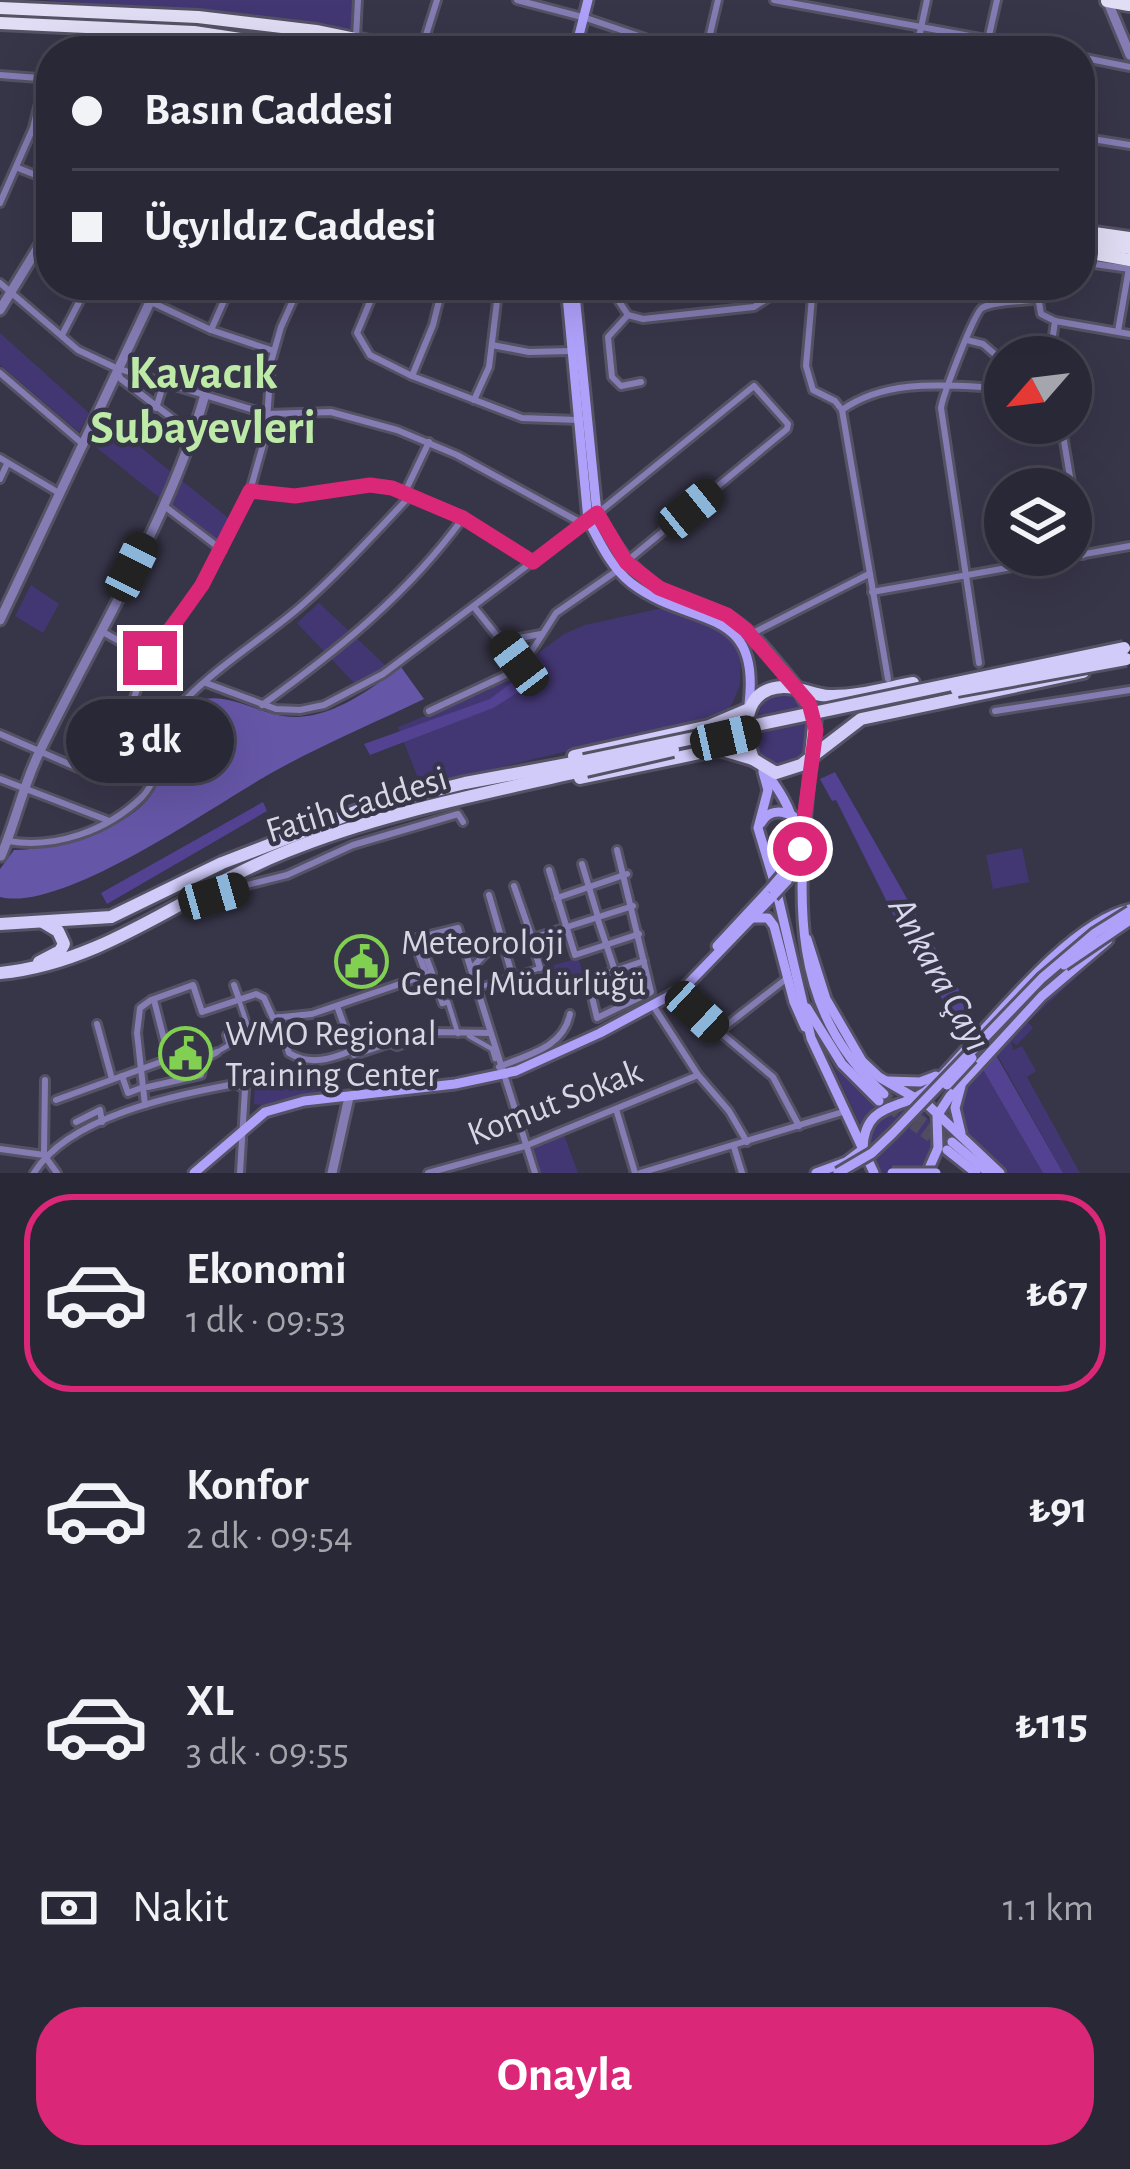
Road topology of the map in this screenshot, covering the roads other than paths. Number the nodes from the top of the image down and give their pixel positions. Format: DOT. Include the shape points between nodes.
graph roads {
  1 [pos="358,0"];
  2 [pos="437,0"];
  3 [pos="517,0"];
  4 [pos="588,0"];
  5 [pos="718,0"];
  6 [pos="774,0"];
  7 [pos="850,0"];
  8 [pos="927,0"];
  9 [pos="997,0"];
  10 [pos="1107,1"];
  11 [pos="1128,4"];
  12 [pos="0,8"];
  13 [pos="847,14"];
  14 [pos="586,18"];
  15 [pos="0,23"];
  16 [pos="921,28"];
  17 [pos="214,36"];
  18 [pos="338,36"];
  19 [pos="356,36"];
  20 [pos="423,36"];
  21 [pos="580,36"];
  22 [pos="639,36"];
  23 [pos="710,36"];
  24 [pos="919,36"];
  25 [pos="966,36"];
  26 [pos="989,36"];
  27 [pos="1130,55"];
  28 [pos="1095,60"];
  29 [pos="1130,67"];
  30 [pos="0,75"];
  31 [pos="36,78"];
  32 [pos="36,118"];
  33 [pos="1095,139"];
  34 [pos="1130,145"];
  35 [pos="18,168"];
  36 [pos="36,176"];
  37 [pos="0,203"];
  38 [pos="1095,233"];
  39 [pos="1126,237"];
  40 [pos="1095,243"];
  41 [pos="1130,248"];
  42 [pos="36,252"];
  43 [pos="1095,256"];
  44 [pos="1095,263"];
  45 [pos="1130,266"];
  46 [pos="0,283"];
  47 [pos="12,294"];
  48 [pos="80,300"];
  49 [pos="224,300"];
  50 [pos="293,300"];
  51 [pos="370,300"];
  52 [pos="439,300"];
  53 [pos="498,300"];
  54 [pos="570,300"];
  55 [pos="570,300"];
  56 [pos="618,300"];
  57 [pos="765,300"];
  58 [pos="812,300"];
  59 [pos="1031,300"];
  60 [pos="1038,300"];
  61 [pos="149,302"];
  62 [pos="0,310"];
  63 [pos="628,315"];
  64 [pos="1054,321"];
  65 [pos="211,330"];
  66 [pos="1118,331"];
  67 [pos="1130,334"];
  68 [pos="62,336"];
  69 [pos="1052,336"];
  70 [pos="967,340"];
  71 [pos="492,344"];
  72 [pos="984,345"];
  73 [pos="274,351"];
  74 [pos="574,351"];
  75 [pos="116,368"];
  76 [pos="0,373"];
  77 [pos="412,376"];
  78 [pos="641,382"];
  79 [pos="944,385"];
  80 [pos="163,386"];
  81 [pos="984,387"];
  82 [pos="204,398"];
  83 [pos="474,400"];
  84 [pos="156,408"];
  85 [pos="842,410"];
  86 [pos="267,414"];
  87 [pos="578,420"];
  88 [pos="194,435"];
  89 [pos="429,442"];
  90 [pos="84,445"];
  91 [pos="4,461"];
  92 [pos="0,479"];
  93 [pos="250,491"];
  94 [pos="61,494"];
  95 [pos="408,494"];
  96 [pos="163,505"];
  97 [pos="463,518"];
  98 [pos="589,519"];
  99 [pos="1130,546"];
  100 [pos="223,550"];
  101 [pos="1092,552"];
  102 [pos="533,562"];
  103 [pos="622,566"];
  104 [pos="869,574"];
  105 [pos="984,575"];
  106 [pos="968,578"];
  107 [pos="872,592"];
  108 [pos="474,607"];
  109 [pos="0,620"];
  110 [pos="100,631"];
  111 [pos="541,634"];
  112 [pos="751,634"];
  113 [pos="502,641"];
  114 [pos="1127,653"];
  115 [pos="150,658"];
  116 [pos="519,663"];
  117 [pos="979,664"];
  118 [pos="888,679"];
  119 [pos="206,682"];
  120 [pos="800,690"];
  121 [pos="1130,690"];
  122 [pos="262,704"];
  123 [pos="748,709"];
  124 [pos="429,711"];
  125 [pos="995,711"];
  126 [pos="0,734"];
  127 [pos="39,753"];
  128 [pos="811,755"];
  129 [pos="757,763"];
  130 [pos="585,765"];
  131 [pos="516,774"];
  132 [pos="0,779"];
  133 [pos="22,788"];
  134 [pos="508,788"];
  135 [pos="806,813"];
  136 [pos="794,817"];
  137 [pos="107,820"];
  138 [pos="463,822"];
  139 [pos="758,828"];
  140 [pos="8,841"];
  141 [pos="616,850"];
  142 [pos="1,856"];
  143 [pos="582,864"];
  144 [pos="549,870"];
  145 [pos="625,874"];
  146 [pos="514,886"];
  147 [pos="589,886"];
  148 [pos="777,886"];
  149 [pos="489,895"];
  150 [pos="196,898"];
  151 [pos="557,898"];
  152 [pos="634,906"];
  153 [pos="1130,916"];
  154 [pos="597,917"];
  155 [pos="752,918"];
  156 [pos="42,921"];
  157 [pos="0,924"];
  158 [pos="565,928"];
  159 [pos="802,928"];
  160 [pos="639,934"];
  161 [pos="531,939"];
  162 [pos="606,945"];
  163 [pos="505,947"];
  164 [pos="644,961"];
  165 [pos="540,968"];
  166 [pos="470,969"];
  167 [pos="615,971"];
  168 [pos="5,972"];
  169 [pos="426,974"];
  170 [pos="513,976"];
  171 [pos="788,977"];
  172 [pos="234,985"];
  173 [pos="476,988"];
  174 [pos="684,988"];
  175 [pos="517,992"];
  176 [pos="802,998"];
  177 [pos="153,999"];
  178 [pos="239,999"];
  179 [pos="626,1004"];
  180 [pos="337,1006"];
  181 [pos="654,1007"];
  182 [pos="570,1014"];
  183 [pos="278,1017"];
  184 [pos="97,1024"];
  185 [pos="718,1032"];
  186 [pos="490,1033"];
  187 [pos="458,1034"];
  188 [pos="469,1036"];
  189 [pos="811,1038"];
  190 [pos="352,1050"];
  191 [pos="217,1052"];
  192 [pos="499,1067"];
  193 [pos="949,1068"];
  194 [pos="139,1069"];
  195 [pos="698,1075"];
  196 [pos="122,1076"];
  197 [pos="112,1079"];
  198 [pos="45,1080"];
  199 [pos="884,1080"];
  200 [pos="963,1081"];
  201 [pos="145,1088"];
  202 [pos="350,1096"];
  203 [pos="913,1099"];
  204 [pos="56,1100"];
  205 [pos="149,1104"];
  206 [pos="616,1109"];
  207 [pos="846,1112"];
  208 [pos="937,1116"];
  209 [pos="76,1122"];
  210 [pos="102,1122"];
  211 [pos="799,1126"];
  212 [pos="244,1127"];
  213 [pos="748,1143"];
  214 [pos="955,1144"];
  215 [pos="525,1146"];
  216 [pos="734,1147"];
  217 [pos="0,1149"];
  218 [pos="863,1149"];
  219 [pos="44,1155"];
  220 [pos="838,1169"];
  221 [pos="34,1173"];
  222 [pos="57,1173"];
  223 [pos="194,1173"];
  224 [pos="240,1173"];
  225 [pos="332,1173"];
  226 [pos="428,1173"];
  227 [pos="535,1173"];
  228 [pos="638,1173"];
  229 [pos="742,1173"];
  230 [pos="816,1173"];
  231 [pos="849,1173"];
  232 [pos="874,1173"];
  233 [pos="892,1173"];
  234 [pos="926,1173"];
  235 [pos="936,1173"];
  236 [pos="976,1173"];
  237 [pos="989,1173"];
  238 [pos="1000,1173"];
  1 -- 19 [label="street"];
  2 -- 20 [label="street"];
  3 -- 14 [label="street"];
  4 -- 14 [label="main road"];
  5 -- 23 [label="street"];
  6 -- 13 [label="street"];
  7 -- 13 [label="street"];
  8 -- 16 [label="street"];
  9 -- 26 [label="street"];
  10 -- 11 [label="highway"];
  10 -- 27 [label="street"];
  12 -- 18 [label="highway" via="198,17"];
  13 -- 16 [label="street"];
  14 -- 21 [label="main road"];
  14 -- 22 [label="street"];
  15 -- 17 [label="highway"];
  16 -- 24 [label="street"];
  16 -- 25 [label="street"];
  28 -- 29 [label="street"];
  30 -- 31 [label="street"];
  32 -- 35 [label="street"];
  33 -- 34 [label="street"];
  35 -- 36 [label="street"];
  35 -- 37 [label="street"];
  38 -- 39 [label="highway"];
  40 -- 41 [label="highway"];
  42 -- 47 [label="street"];
  43 -- 45 [label="highway"];
  44 -- 45 [label="street"];
  45 -- 66 [label="street"];
  46 -- 47 [label="street"];
  47 -- 62 [label="street"];
  47 -- 68 [label="street"];
  48 -- 68 [label="street"];
  49 -- 65 [label="street"];
  50 -- 73 [label="street"];
  51 -- 77 [label="street" via="358,338 370,355"];
  52 -- 77 [label="street"];
  53 -- 71 [label="street"];
  54 -- 74 [label="main road"];
  55 -- 98 [label="main road"];
  56 -- 63 [label="street"];
  57 -- 63 [label="street"];
  58 -- 85 [label="street" via="807,376 817,395"];
  59 -- 70 [label="street" via="980,309"];
  60 -- 64 [label="street"];
  61 -- 65 [label="street"];
  61 -- 75 [label="street"];
  63 -- 78 [label="street" via="608,337 612,377 621,386"];
  64 -- 66 [label="street"];
  64 -- 69 [label="street"];
  65 -- 73 [label="street"];
  66 -- 67 [label="street"];
  68 -- 75 [label="street"];
  70 -- 72 [label="street"];
  70 -- 79 [label="street"];
  71 -- 74 [label="street"];
  71 -- 83 [label="street"];
  73 -- 86 [label="street"];
  74 -- 87 [label="main road"];
  75 -- 80 [label="street"];
  75 -- 84 [label="street"];
  75 -- 90 [label="street"];
  76 -- 90 [label="street"];
  77 -- 83 [label="street"];
  79 -- 81 [label="street"];
  79 -- 85 [label="street" via="886,389"];
  79 -- 106 [label="street" via="946,454"];
  80 -- 82 [label="street"];
  80 -- 84 [label="street"];
  82 -- 86 [label="street"];
  82 -- 88 [label="street"];
  83 -- 87 [label="street" via="523,418"];
  84 -- 88 [label="street"];
  85 -- 104 [label="street"];
  86 -- 89 [label="street" via="331,412"];
  86 -- 93 [label="street"];
  87 -- 98 [label="main road"];
  88 -- 96 [label="street"];
  89 -- 95 [label="street"];
  89 -- 98 [label="street"];
  90 -- 94 [label="street"];
  91 -- 92 [label="street"];
  91 -- 94 [label="street"];
  93 -- 95 [label="street" via="295,496 370,485"];
  93 -- 100 [label="street"];
  94 -- 109 [label="street"];
  95 -- 97 [label="street"];
  95 -- 119 [label="street" via="299,608"];
  96 -- 100 [label="street"];
  96 -- 110 [label="street"];
  97 -- 102 [label="street"];
  97 -- 122 [label="street" via="380,613"];
  98 -- 102 [label="street"];
  98 -- 103 [label="main road"];
  98 -- 103 [label="street" via="749,388 759,387 783,418 788,429"];
  99 -- 101 [label="street"];
  100 -- 115 [label="street"];
  102 -- 108 [label="street"];
  103 -- 111 [label="street" via="556,613"];
  103 -- 112 [label="main road"];
  103 -- 123 [label="main road" via="661,602 739,636 752,683"];
  104 -- 107 [label="street"];
  104 -- 112 [label="street"];
  105 -- 106 [label="street"];
  106 -- 107 [label="street"];
  106 -- 117 [label="street"];
  107 -- 118 [label="street"];
  108 -- 113 [label="street"];
  108 -- 122 [label="street" via="347,695 301,710"];
  110 -- 115 [label="street"];
  110 -- 127 [label="street"];
  111 -- 113 [label="street"];
  111 -- 116 [label="street"];
  112 -- 120 [label="main road"];
  113 -- 116 [label="street"];
  114 -- 120 [label="main road, bridge" via="836,696"];
  114 -- 128 [label="main road, bridge" via="1064,677 854,722"];
  114 -- 130 [label="main road, Fatih Caddesi, bridge"];
  115 -- 127 [label="street" via="108,772 100,778"];
  116 -- 124 [label="street"];
  119 -- 122 [label="street"];
  119 -- 137 [label="street" via="184,700 146,792"];
  120 -- 123 [label="main road" via="774,689"];
  120 -- 128 [label="main road" via="815,717"];
  121 -- 125 [label="street"];
  123 -- 129 [label="main road"];
  123 -- 131 [label="main road"];
  126 -- 127 [label="street"];
  127 -- 133 [label="street"];
  128 -- 129 [label="main road" via="791,770"];
  128 -- 135 [label="main road"];
  129 -- 134 [label="main road" via="719,749"];
  129 -- 136 [label="main road"];
  129 -- 139 [label="main road" via="768,790"];
  130 -- 131 [label="main road, Fatih Caddesi"];
  130 -- 134 [label="main road, Fatih Caddesi"];
  131 -- 156 [label="main road, Fatih Caddesi" via="368,807 221,862 126,912"];
  132 -- 133 [label="street"];
  133 -- 137 [label="street"];
  133 -- 140 [label="street"];
  134 -- 150 [label="main road, Fatih Caddesi" via="285,852"];
  135 -- 148 [label="main road" via="796,862"];
  135 -- 159 [label="main road"];
  136 -- 139 [label="main road" via="770,814"];
  136 -- 148 [label="main road" via="794,848"];
  137 -- 140 [label="street" via="65,841"];
  138 -- 150 [label="street" via="458,814"];
  139 -- 148 [label="main road"];
  140 -- 142 [label="street"];
  141 -- 145 [label="street"];
  143 -- 147 [label="street"];
  144 -- 151 [label="street"];
  145 -- 147 [label="street"];
  145 -- 152 [label="street"];
  146 -- 161 [label="street"];
  147 -- 151 [label="street"];
  147 -- 154 [label="street"];
  148 -- 155 [label="main road"];
  148 -- 174 [label="main road"];
  148 -- 176 [label="main road"];
  149 -- 163 [label="street"];
  150 -- 168 [label="main road, Fatih Caddesi" via="52,965"];
  151 -- 158 [label="street"];
  152 -- 154 [label="street"];
  152 -- 160 [label="street"];
  153 -- 193 [label="main road, bridge" via="1116,913 1075,940"];
  153 -- 200 [label="main road"];
  153 -- 220 [label="main road, bridge" via="1066,956 872,1153"];
  153 -- 231 [label="main road, bridge" via="1062,967 894,1141"];
  154 -- 158 [label="street"];
  154 -- 162 [label="street"];
  155 -- 171 [label="main road" via="774,926"];
  155 -- 174 [label="main road"];
  156 -- 157 [label="main road, Fatih Caddesi"];
  156 -- 168 [label="main road" via="62,936 60,951"];
  158 -- 161 [label="street"];
  158 -- 162 [label="street" via="575,955"];
  159 -- 176 [label="main road" via="828,1021 881,1097 842,1064"];
  159 -- 199 [label="main road" via="836,1021"];
  160 -- 162 [label="street"];
  160 -- 164 [label="street"];
  161 -- 163 [label="street"];
  161 -- 165 [label="street"];
  162 -- 167 [label="street"];
  163 -- 166 [label="street"];
  163 -- 170 [label="street"];
  164 -- 167 [label="street"];
  164 -- 179 [label="street" via="651,992"];
  165 -- 170 [label="street"];
  166 -- 169 [label="street" via="458,928 416,938"];
  166 -- 173 [label="street"];
  167 -- 179 [label="street"];
  167 -- 179 [label="street" via="588,980 597,1018"];
  169 -- 180 [label="street"];
  169 -- 187 [label="street" via="428,994 448,1002"];
  170 -- 173 [label="street"];
  170 -- 175 [label="street"];
  171 -- 185 [label="street"];
  171 -- 189 [label="main road"];
  172 -- 178 [label="street"];
  173 -- 186 [label="street"];
  174 -- 181 [label="main road"];
  174 -- 185 [label="street"];
  176 -- 189 [label="main road"];
  177 -- 178 [label="street" via="193,985 202,1012"];
  177 -- 194 [label="street" via="140,1008"];
  177 -- 194 [label="street" via="169,1060"];
  178 -- 183 [label="street" via="261,995"];
  178 -- 191 [label="street" via="248,1027 226,1035 229,1045"];
  180 -- 183 [label="street"];
  180 -- 190 [label="street"];
  181 -- 192 [label="main road"];
  181 -- 195 [label="street"];
  182 -- 192 [label="street" via="555,1043"];
  183 -- 190 [label="street" via="298,1059 329,1060"];
  184 -- 197 [label="street"];
  185 -- 211 [label="street" via="773,1077"];
  186 -- 188 [label="street"];
  186 -- 192 [label="street"];
  187 -- 188 [label="street"];
  187 -- 190 [label="street"];
  188 -- 192 [label="street" via="492,1049"];
  189 -- 207 [label="main road"];
  191 -- 201 [label="street" via="204,1059 201,1075"];
  192 -- 202 [label="main road" via="455,1084"];
  192 -- 215 [label="street"];
  193 -- 199 [label="main road" via="920,1082"];
  193 -- 203 [label="main road"];
  194 -- 196 [label="street"];
  194 -- 201 [label="street"];
  195 -- 206 [label="street, Komut Sokak"];
  195 -- 213 [label="street"];
  196 -- 197 [label="street"];
  196 -- 201 [label="street" via="128,1093"];
  197 -- 204 [label="street"];
  198 -- 219 [label="street"];
  199 -- 203 [label="main road"];
  200 -- 208 [label="main road"];
  200 -- 214 [label="main road"];
  201 -- 205 [label="street"];
  202 -- 212 [label="main road" via="265,1112"];
  202 -- 225 [label="street"];
  203 -- 208 [label="main road"];
  203 -- 218 [label="main road" via="875,1117"];
  205 -- 210 [label="street"];
  205 -- 212 [label="street" via="242,1085"];
  206 -- 215 [label="street, Komut Sokak"];
  206 -- 228 [label="street"];
  207 -- 211 [label="street"];
  207 -- 218 [label="main road"];
  208 -- 214 [label="main road"];
  208 -- 234 [label="main road" via="938,1148"];
  209 -- 210 [label="street" via="100,1110"];
  210 -- 219 [label="street"];
  211 -- 213 [label="street"];
  212 -- 223 [label="main road"];
  212 -- 224 [label="street"];
  213 -- 216 [label="street"];
  214 -- 236 [label="main road"];
  214 -- 237 [label="main road"];
  214 -- 238 [label="main road"];
  215 -- 226 [label="street, Komut Sokak"];
  215 -- 227 [label="street"];
  216 -- 228 [label="street"];
  216 -- 229 [label="street"];
  217 -- 219 [label="street"];
  218 -- 220 [label="main road"];
  218 -- 232 [label="main road"];
  219 -- 221 [label="street"];
  219 -- 222 [label="street"];
  220 -- 230 [label="main road"];
  220 -- 231 [label="main road"];
  233 -- 235 [label="main road, bridge"];
}
